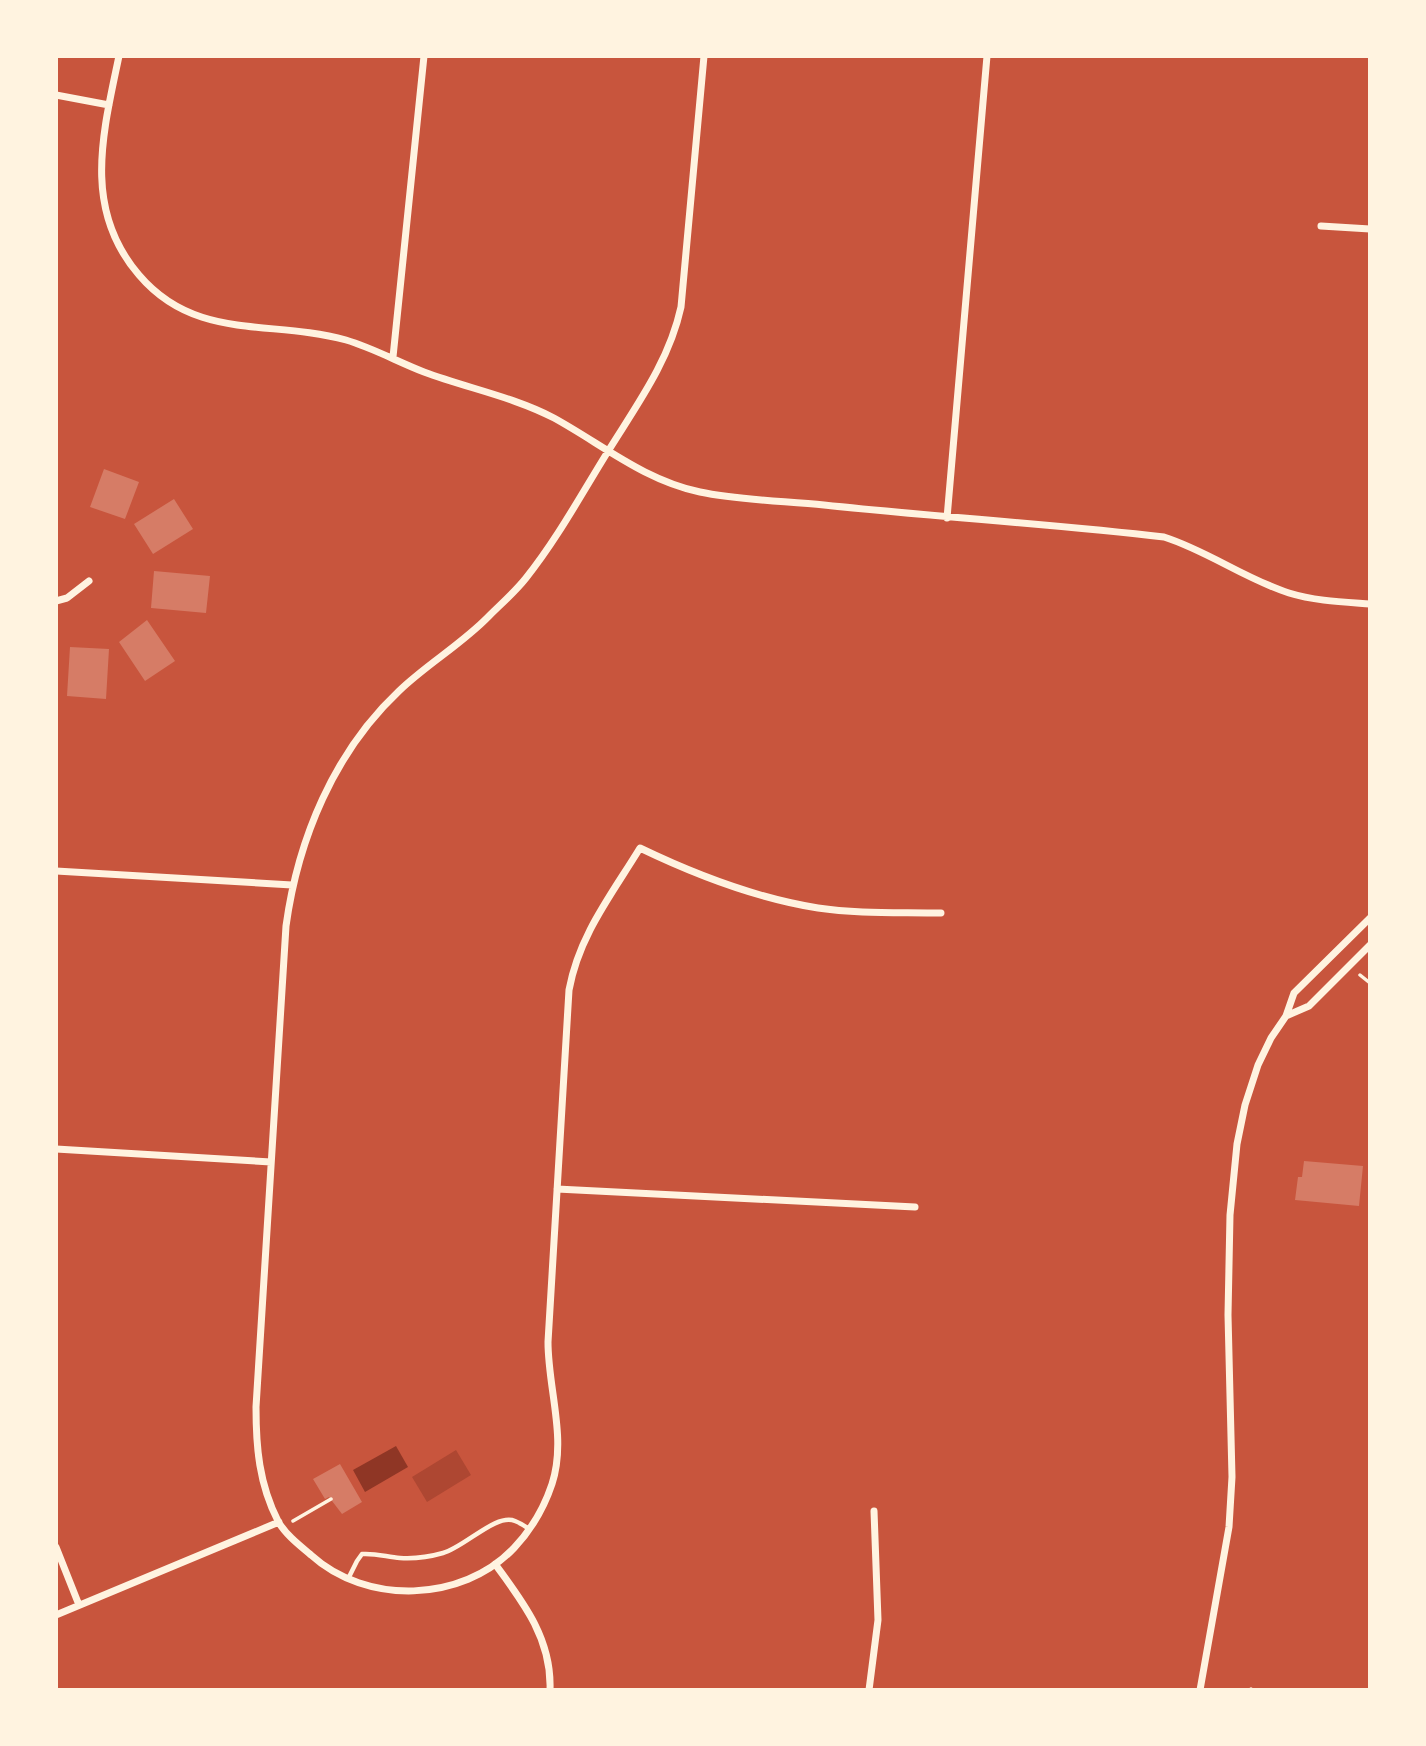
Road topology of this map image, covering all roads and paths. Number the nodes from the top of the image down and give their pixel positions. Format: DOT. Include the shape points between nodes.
graph roads {
  1 [pos="119,56"];
  2 [pos="424,56"];
  3 [pos="704,56"];
  4 [pos="987,56"];
  5 [pos="56,95"];
  6 [pos="109,105"];
  7 [pos="1321,226"];
  8 [pos="1370,229"];
  9 [pos="393,357"];
  10 [pos="608,452"];
  11 [pos="947,518"];
  12 [pos="89,581"];
  13 [pos="56,601"];
  14 [pos="1370,604"];
  15 [pos="56,871"];
  16 [pos="292,885"];
  17 [pos="941,913"];
  18 [pos="1370,918"];
  19 [pos="1370,945"];
  20 [pos="1360,975"];
  21 [pos="1370,983"];
  22 [pos="1286,1016"];
  23 [pos="56,1149"];
  24 [pos="271,1161"];
  25 [pos="557,1189"];
  26 [pos="915,1207"];
  27 [pos="331,1500"];
  28 [pos="874,1511"];
  29 [pos="293,1521"];
  30 [pos="279,1522"];
  31 [pos="530,1530"];
  32 [pos="56,1547"];
  33 [pos="495,1564"];
  34 [pos="348,1580"];
  35 [pos="79,1605"];
  36 [pos="56,1615"];
  37 [pos="550,1690"];
  38 [pos="869,1690"];
  39 [pos="1200,1690"];
  1 -- 6 [label="street"];
  2 -- 9 [label="street"];
  3 -- 10 [label="street" via="677,328 658,370"];
  4 -- 11 [label="street"];
  5 -- 6 [label="street"];
  6 -- 9 [label="street" via="100,169 111,230 122,253 157,294 198,317 316,334"];
  7 -- 8 [label="street"];
  9 -- 10 [label="street" via="534,409"];
  10 -- 11 [label="street" via="647,475 699,492"];
  10 -- 16 [label="street" via="525,579 485,620 396,693 355,742 317,811"];
  11 -- 14 [label="street" via="1164,537 1290,593"];
  12 -- 13 [label="street"];
  15 -- 16 [label="street"];
  16 -- 24 [label="street"];
  17 -- 25 [label="street" via="820,908 781,901 683,869 639,848 594,920 573,968"];
  18 -- 22 [label="street" via="1294,993"];
  19 -- 22 [label="street" via="1309,1006"];
  20 -- 21 [label="path"];
  22 -- 39 [label="street" via="1258,1065 1237,1144 1229,1241 1229,1527"];
  23 -- 24 [label="street"];
  24 -- 30 [label="street" via="256,1445 261,1477"];
  25 -- 26 [label="street"];
  25 -- 31 [label="street" via="548,1342 557,1460 552,1483"];
  27 -- 29 [label="path"];
  28 -- 38 [label="street" via="878,1620"];
  30 -- 34 [label="street" via="317,1561"];
  30 -- 35 [label="street"];
  31 -- 33 [label="street"];
  31 -- 34 [label="lane" via="513,1520 502,1520 448,1552 401,1558 362,1554"];
  32 -- 35 [label="street"];
  33 -- 34 [label="street" via="474,1576 427,1590 402,1592"];
  33 -- 37 [label="street" via="538,1629 547,1654"];
  35 -- 36 [label="street"];
}
